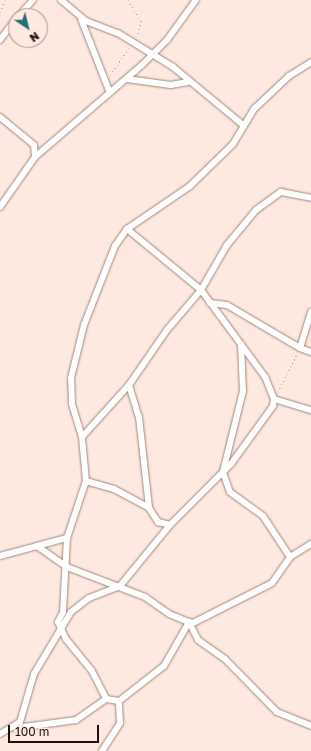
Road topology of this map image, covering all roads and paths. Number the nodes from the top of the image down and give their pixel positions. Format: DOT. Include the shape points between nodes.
graph roads {
  1 [pos="5,0"];
  2 [pos="34,0"];
  3 [pos="61,0"];
  4 [pos="196,0"];
  5 [pos="69,3"];
  6 [pos="26,8"];
  7 [pos="0,12"];
  8 [pos="81,17"];
  9 [pos="8,30"];
  10 [pos="0,40"];
  11 [pos="151,56"];
  12 [pos="311,62"];
  13 [pos="127,79"];
  14 [pos="188,82"];
  15 [pos="110,93"];
  16 [pos="0,117"];
  17 [pos="243,125"];
  18 [pos="35,157"];
  19 [pos="311,198"];
  20 [pos="0,207"];
  21 [pos="127,229"];
  22 [pos="201,290"];
  23 [pos="210,303"];
  24 [pos="311,312"];
  25 [pos="241,344"];
  26 [pos="300,348"];
  27 [pos="311,352"];
  28 [pos="129,385"];
  29 [pos="274,398"];
  30 [pos="311,410"];
  31 [pos="82,437"];
  32 [pos="223,472"];
  33 [pos="86,481"];
  34 [pos="149,508"];
  35 [pos="170,525"];
  36 [pos="67,538"];
  37 [pos="311,544"];
  38 [pos="37,546"];
  39 [pos="0,556"];
  40 [pos="290,557"];
  41 [pos="67,567"];
  42 [pos="120,586"];
  43 [pos="190,623"];
  44 [pos="61,630"];
  45 [pos="106,699"];
  46 [pos="119,701"];
  47 [pos="311,726"];
  48 [pos="16,728"];
  49 [pos="1,730"];
  50 [pos="102,751"];
  1 -- 7 [label="path"];
  2 -- 6 [label="street"];
  3 -- 5 [label="street"];
  4 -- 11 [label="street"];
  5 -- 8 [label="street"];
  8 -- 11 [label="street" via="118,33"];
  8 -- 15 [label="street"];
  9 -- 10 [label="street"];
  11 -- 13 [label="street"];
  11 -- 14 [label="street" via="173,67"];
  12 -- 17 [label="street" via="282,81"];
  13 -- 14 [label="street" via="171,85"];
  13 -- 15 [label="street"];
  14 -- 17 [label="street"];
  15 -- 18 [label="street"];
  16 -- 18 [label="street" via="34,145"];
  17 -- 21 [label="street" via="233,144 190,186"];
  18 -- 20 [label="street"];
  19 -- 22 [label="street" via="281,192 261,206 227,245"];
  21 -- 22 [label="street"];
  21 -- 31 [label="street" via="110,257 77,347 71,391"];
  22 -- 23 [label="street"];
  22 -- 28 [label="street" via="167,330"];
  23 -- 25 [label="street"];
  23 -- 26 [label="street" via="227,305"];
  24 -- 26 [label="street"];
  25 -- 29 [label="street" via="265,377"];
  25 -- 32 [label="street" via="243,391"];
  26 -- 27 [label="street"];
  26 -- 29 [label="path"];
  28 -- 31 [label="street"];
  28 -- 34 [label="street" via="139,417"];
  29 -- 30 [label="street"];
  29 -- 32 [label="street" via="267,417"];
  31 -- 33 [label="street"];
  32 -- 35 [label="street"];
  32 -- 40 [label="street" via="230,492 263,516"];
  33 -- 34 [label="street" via="114,489"];
  33 -- 36 [label="street"];
  34 -- 35 [label="street" via="158,522"];
  35 -- 42 [label="street"];
  36 -- 38 [label="street"];
  36 -- 41 [label="street"];
  37 -- 40 [label="street"];
  38 -- 39 [label="street"];
  38 -- 41 [label="street"];
  40 -- 43 [label="street" via="272,583"];
  41 -- 42 [label="street"];
  41 -- 44 [label="street" via="63,612 58,621"];
  42 -- 43 [label="street"];
  42 -- 44 [label="street" via="74,608"];
  43 -- 46 [label="street" via="164,666"];
  43 -- 47 [label="street" via="198,640 225,659 278,712"];
  44 -- 45 [label="street" via="92,671"];
  44 -- 48 [label="street" via="34,674 23,718"];
  45 -- 46 [label="street"];
  45 -- 48 [label="street" via="76,720"];
  46 -- 50 [label="street" via="120,723"];
  48 -- 49 [label="street"];
}
